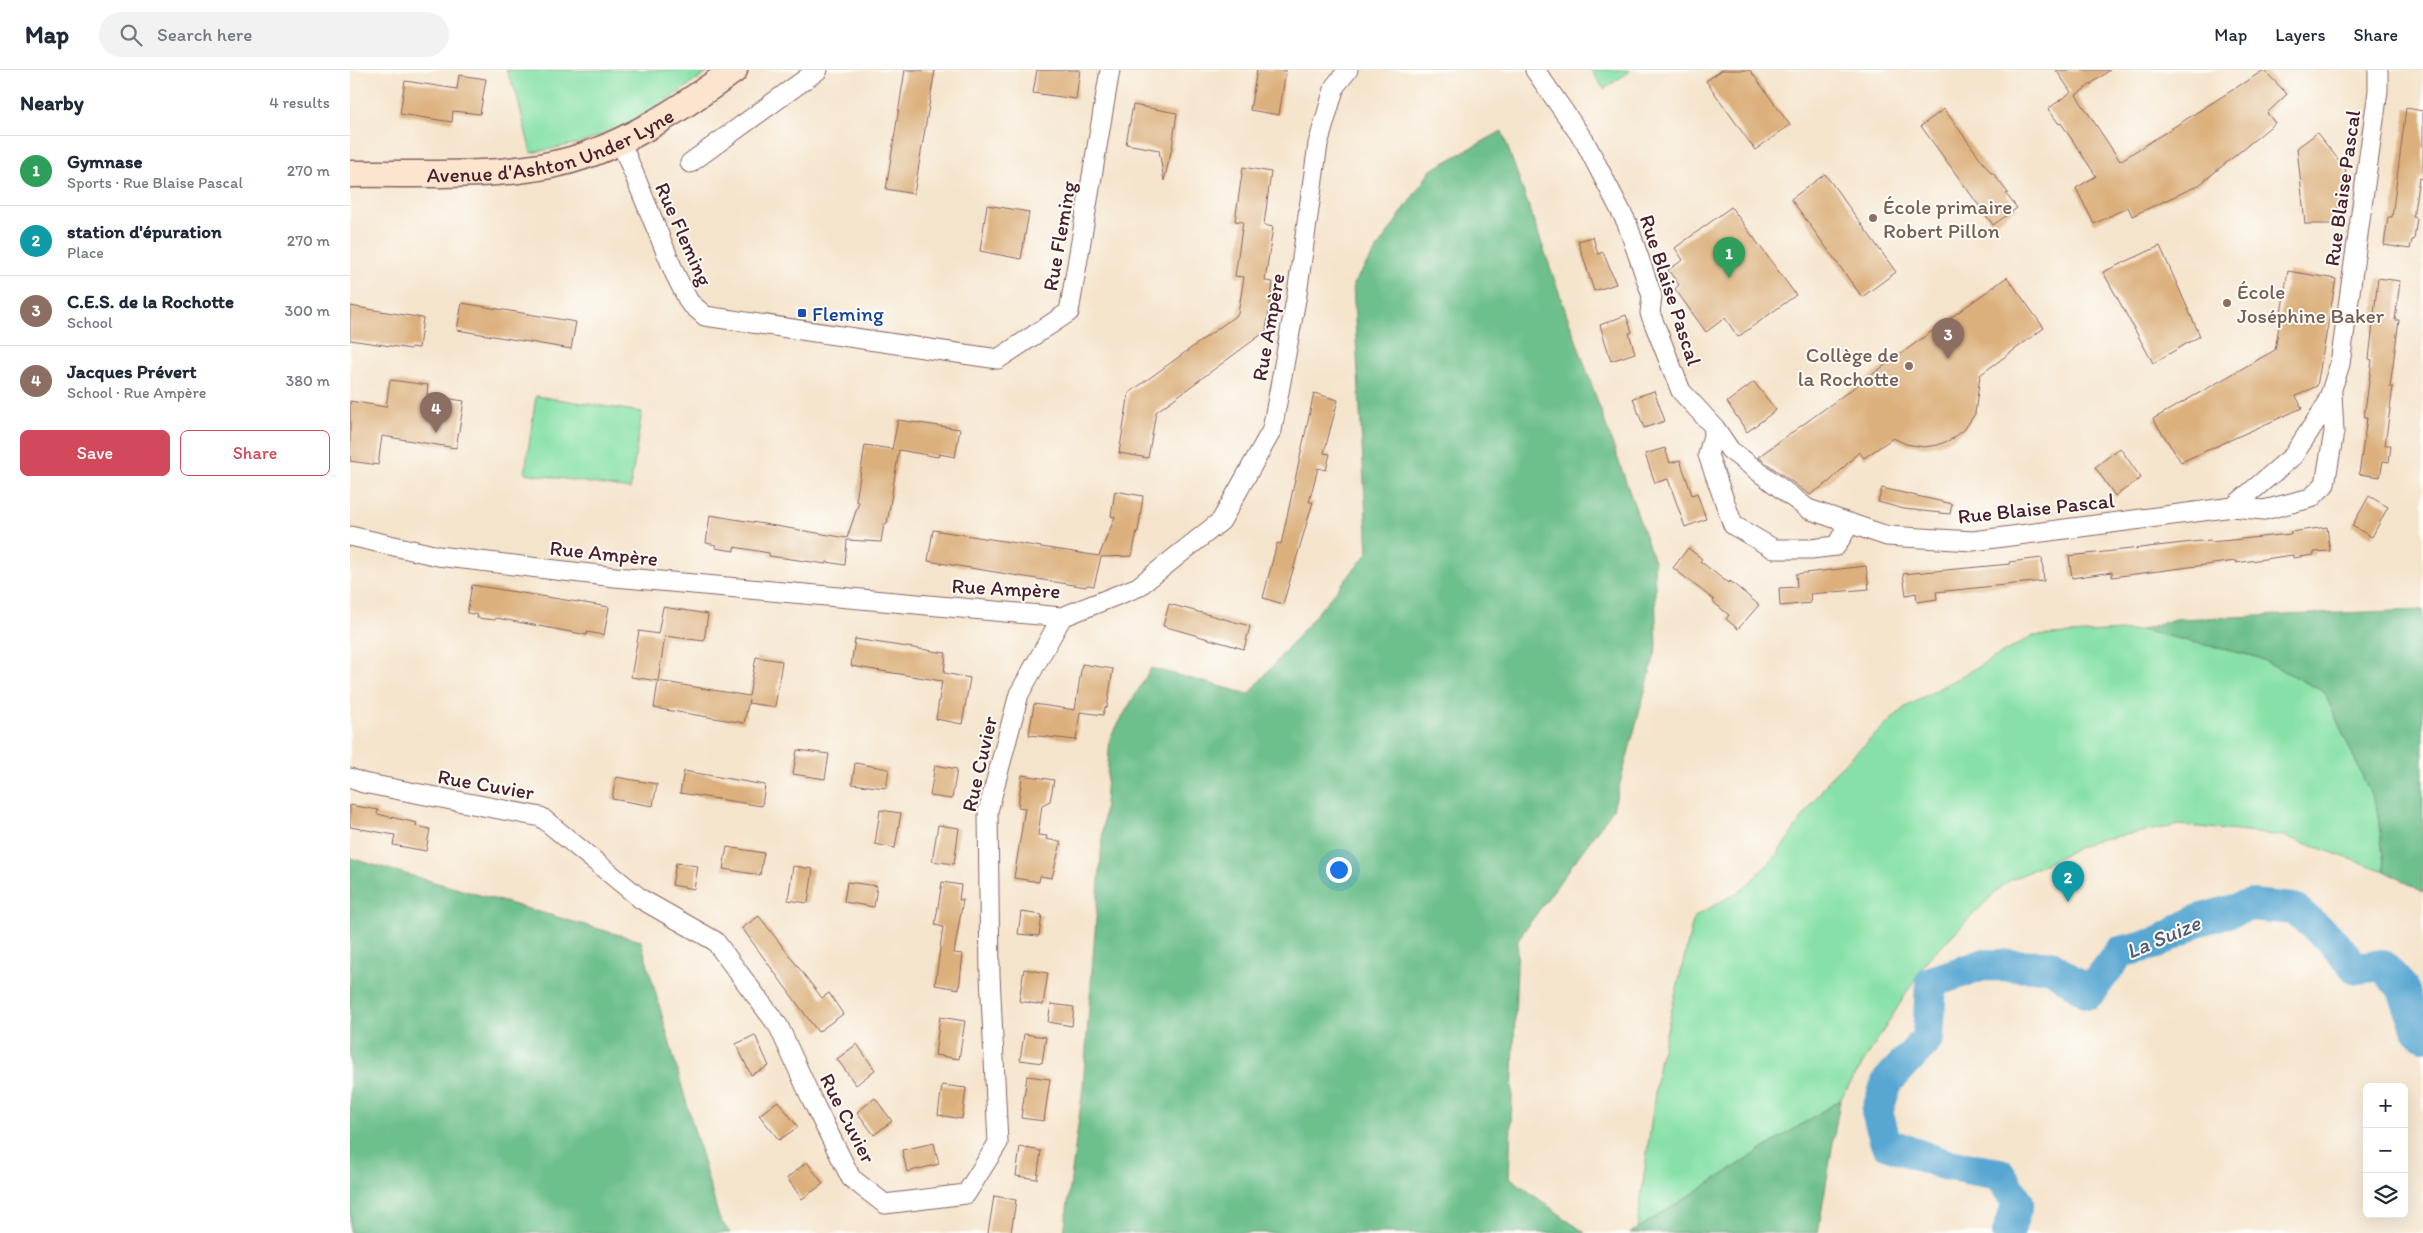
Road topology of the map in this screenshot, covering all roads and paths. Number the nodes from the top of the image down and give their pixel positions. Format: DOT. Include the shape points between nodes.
graph roads {
  1 [pos="734,70"];
  2 [pos="818,70"];
  3 [pos="1110,70"];
  4 [pos="1348,70"];
  5 [pos="1535,70"];
  6 [pos="2378,70"];
  7 [pos="620,140"];
  8 [pos="690,163"];
  9 [pos="350,174"];
  10 [pos="2332,391"];
  11 [pos="1715,428"];
  12 [pos="2233,507"];
  13 [pos="1850,524"];
  14 [pos="350,536"];
  15 [pos="1062,617"];
  16 [pos="350,778"];
  1 -- 7 [label="street, Avenue d'Ashton Under Lyne" via="671,114"];
  2 -- 8 [label="street"];
  3 -- 7 [label="street, Rue Fleming" via="1069,312 998,358 706,316 689,302 675,274"];
  4 -- 15 [label="street, Rue Ampère" via="1335,86 1318,144 1298,294 1272,430 1221,521 1138,587"];
  5 -- 11 [label="street, Rue Blaise Pascal" via="1585,142 1627,223 1652,296 1650,313 1681,391"];
  6 -- 10 [label="street, Rue Blaise Pascal" via="2378,91 2340,364"];
  7 -- 9 [label="street, Avenue d'Ashton Under Lyne" via="551,165 489,173"];
  10 -- 12 [label="street, Rue Blaise Pascal" via="2293,456"];
  10 -- 12 [label="street" via="2334,432 2325,484 2311,498 2264,510"];
  11 -- 13 [label="street, Rue Blaise Pascal" via="1730,450 1808,509"];
  11 -- 13 [label="street" via="1708,455 1733,525 1774,549 1811,549 1836,546"];
  12 -- 13 [label="street, Rue Blaise Pascal" via="1973,541 1887,536"];
  14 -- 15 [label="street, Rue Ampère" via="438,556 615,577"];
  15 -- 16 [label="street, Rue Cuvier" via="1019,694 988,811 990,975 998,1143 966,1194 885,1204 851,1178 779,1027 715,941 641,899 542,817"];
}
